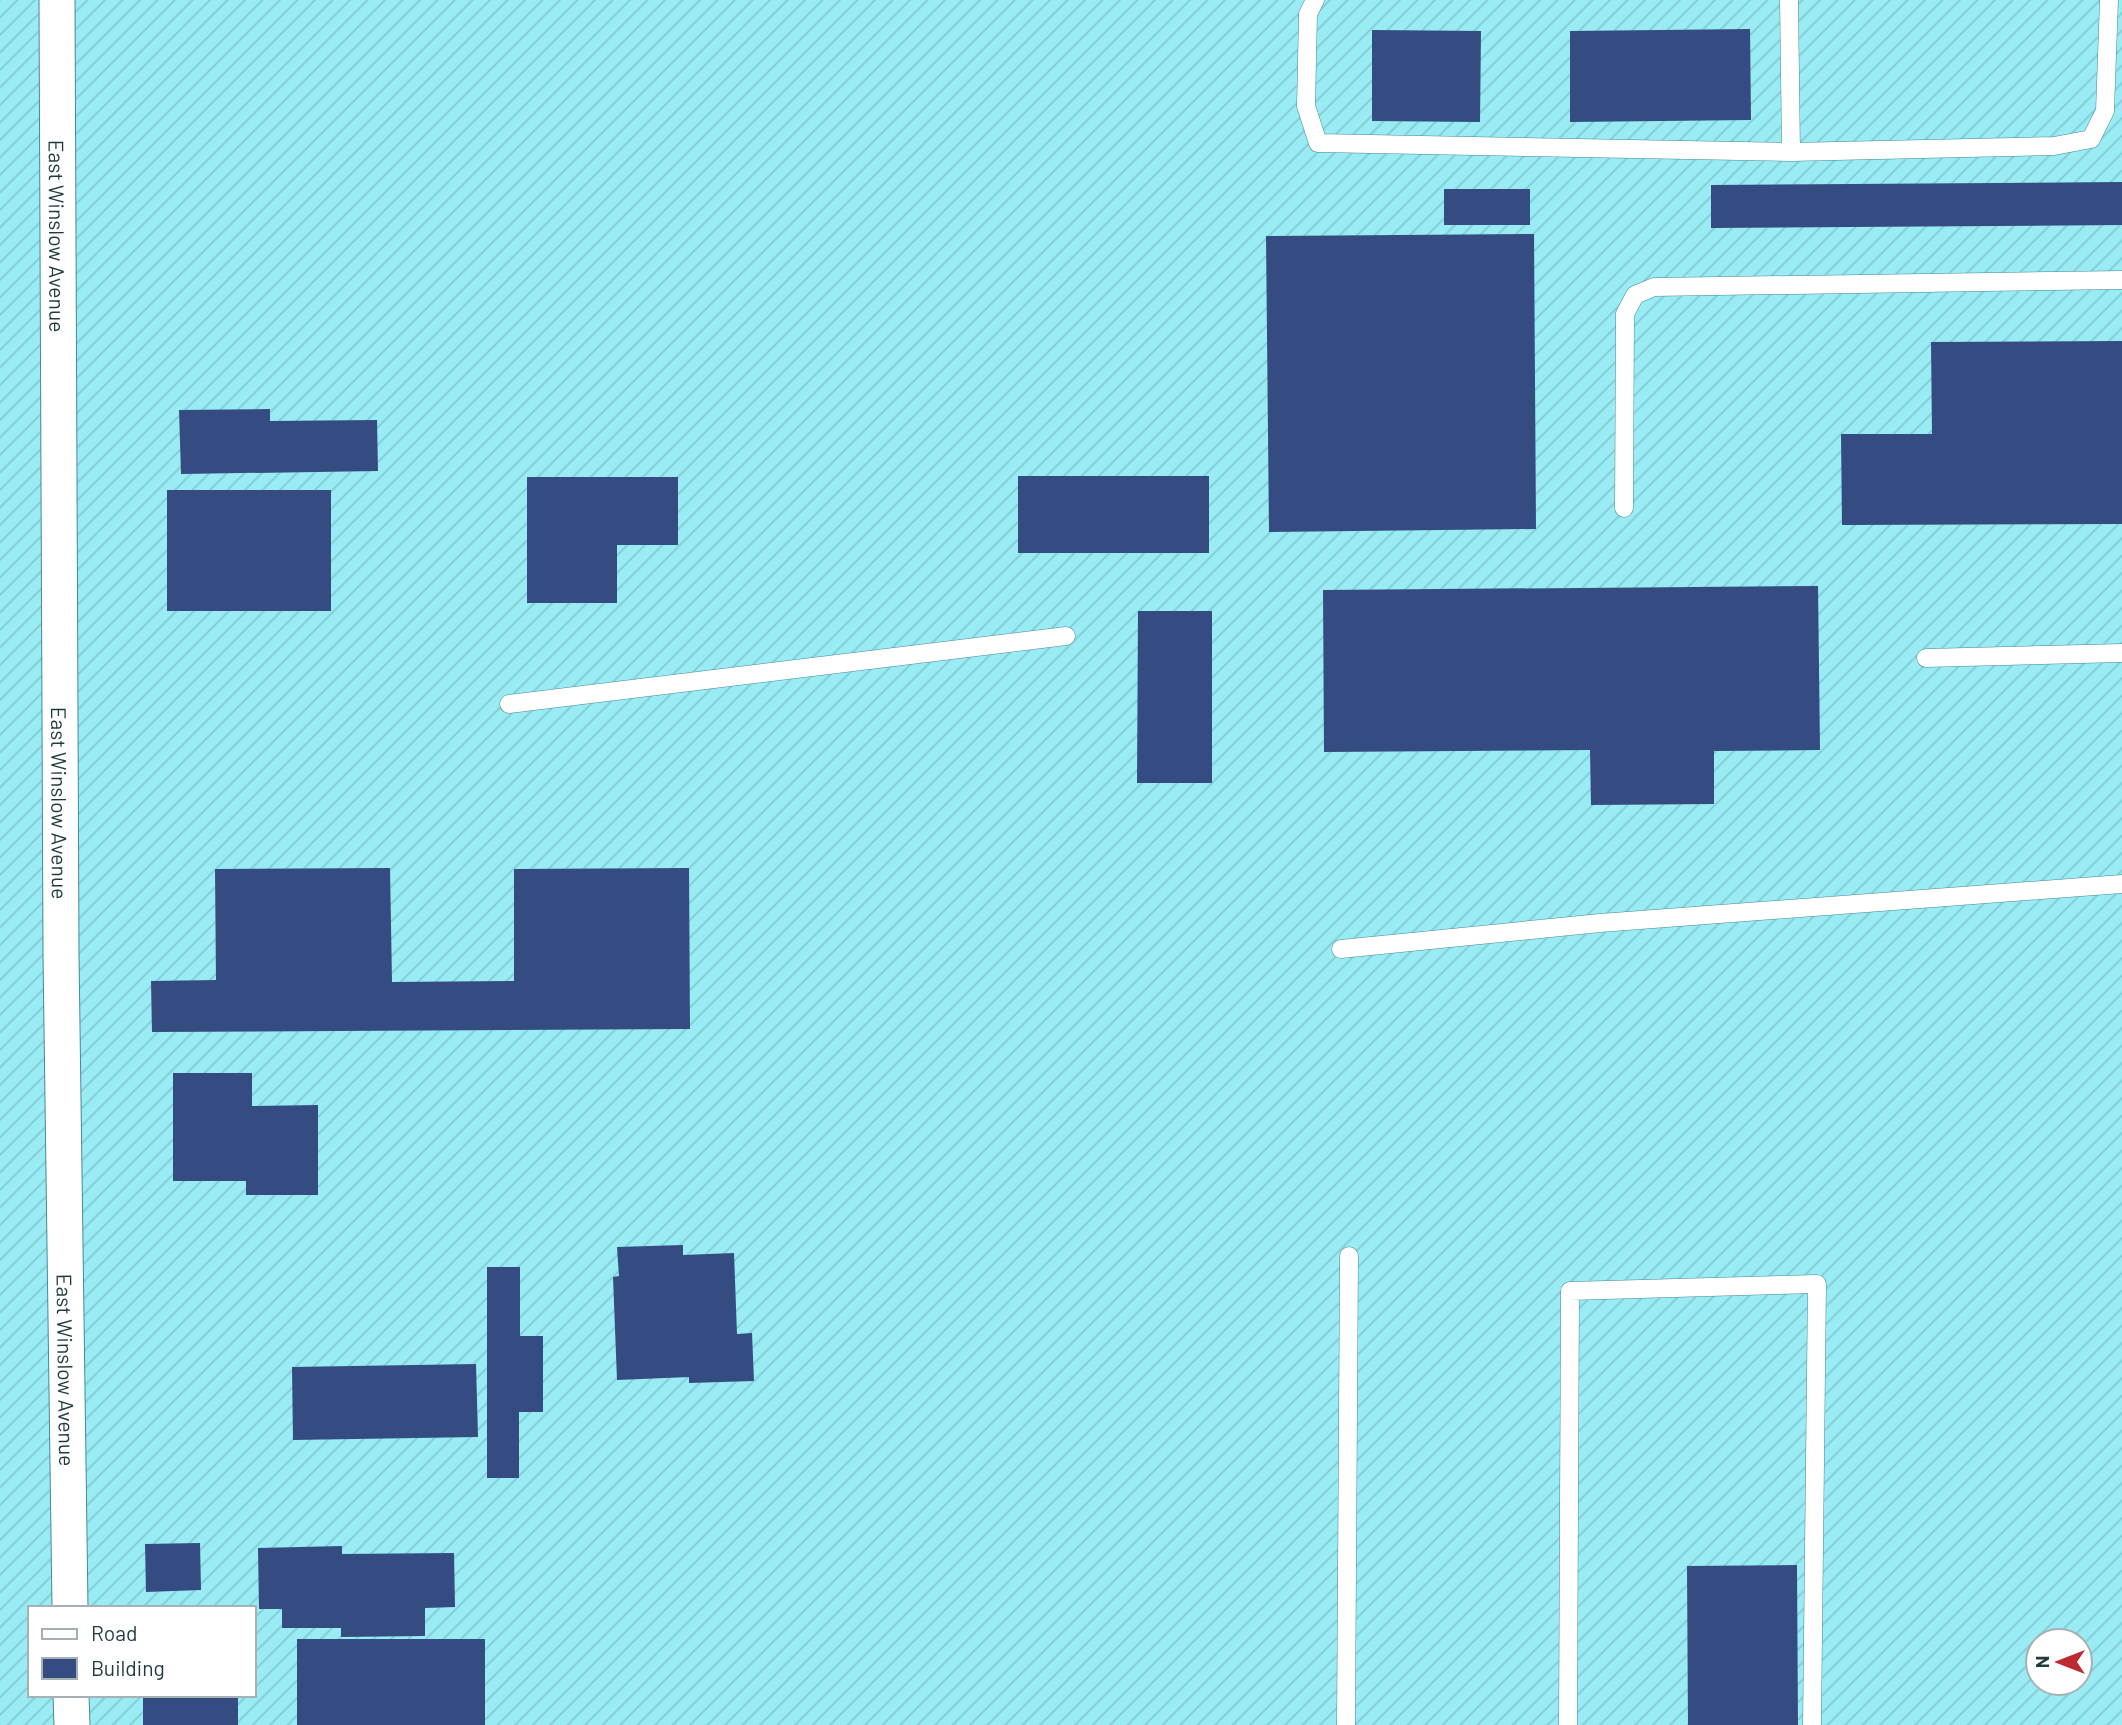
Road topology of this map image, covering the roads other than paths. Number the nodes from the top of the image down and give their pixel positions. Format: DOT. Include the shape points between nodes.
graph roads {
  1 [pos="57,0"];
  2 [pos="1315,0"];
  3 [pos="1790,0"];
  4 [pos="2109,0"];
  5 [pos="1791,152"];
  6 [pos="2122,280"];
  7 [pos="1623,508"];
  8 [pos="1066,636"];
  9 [pos="2122,653"];
  10 [pos="1926,657"];
  11 [pos="509,704"];
  12 [pos="2122,884"];
  13 [pos="1341,949"];
  14 [pos="1349,1256"];
  15 [pos="71,1606"];
  16 [pos="71,1697"];
  17 [pos="72,1725"];
  18 [pos="1346,1725"];
  19 [pos="1568,1725"];
  20 [pos="1812,1725"];
  1 -- 15 [label="street, East Winslow Avenue" via="61,954"];
  2 -- 5 [label="lane" via="1308,14 1306,106 1318,143"];
  3 -- 5 [label="lane"];
  4 -- 5 [label="lane" via="2105,111 2091,139 2054,146"];
  6 -- 7 [label="lane" via="1654,287 1635,295 1625,314"];
  8 -- 11 [label="lane"];
  9 -- 10 [label="lane"];
  12 -- 13 [label="lane" via="1600,923"];
  14 -- 18 [label="lane"];
  16 -- 17 [label="street"];
  19 -- 20 [label="lane" via="1570,1291 1817,1284"];
}
